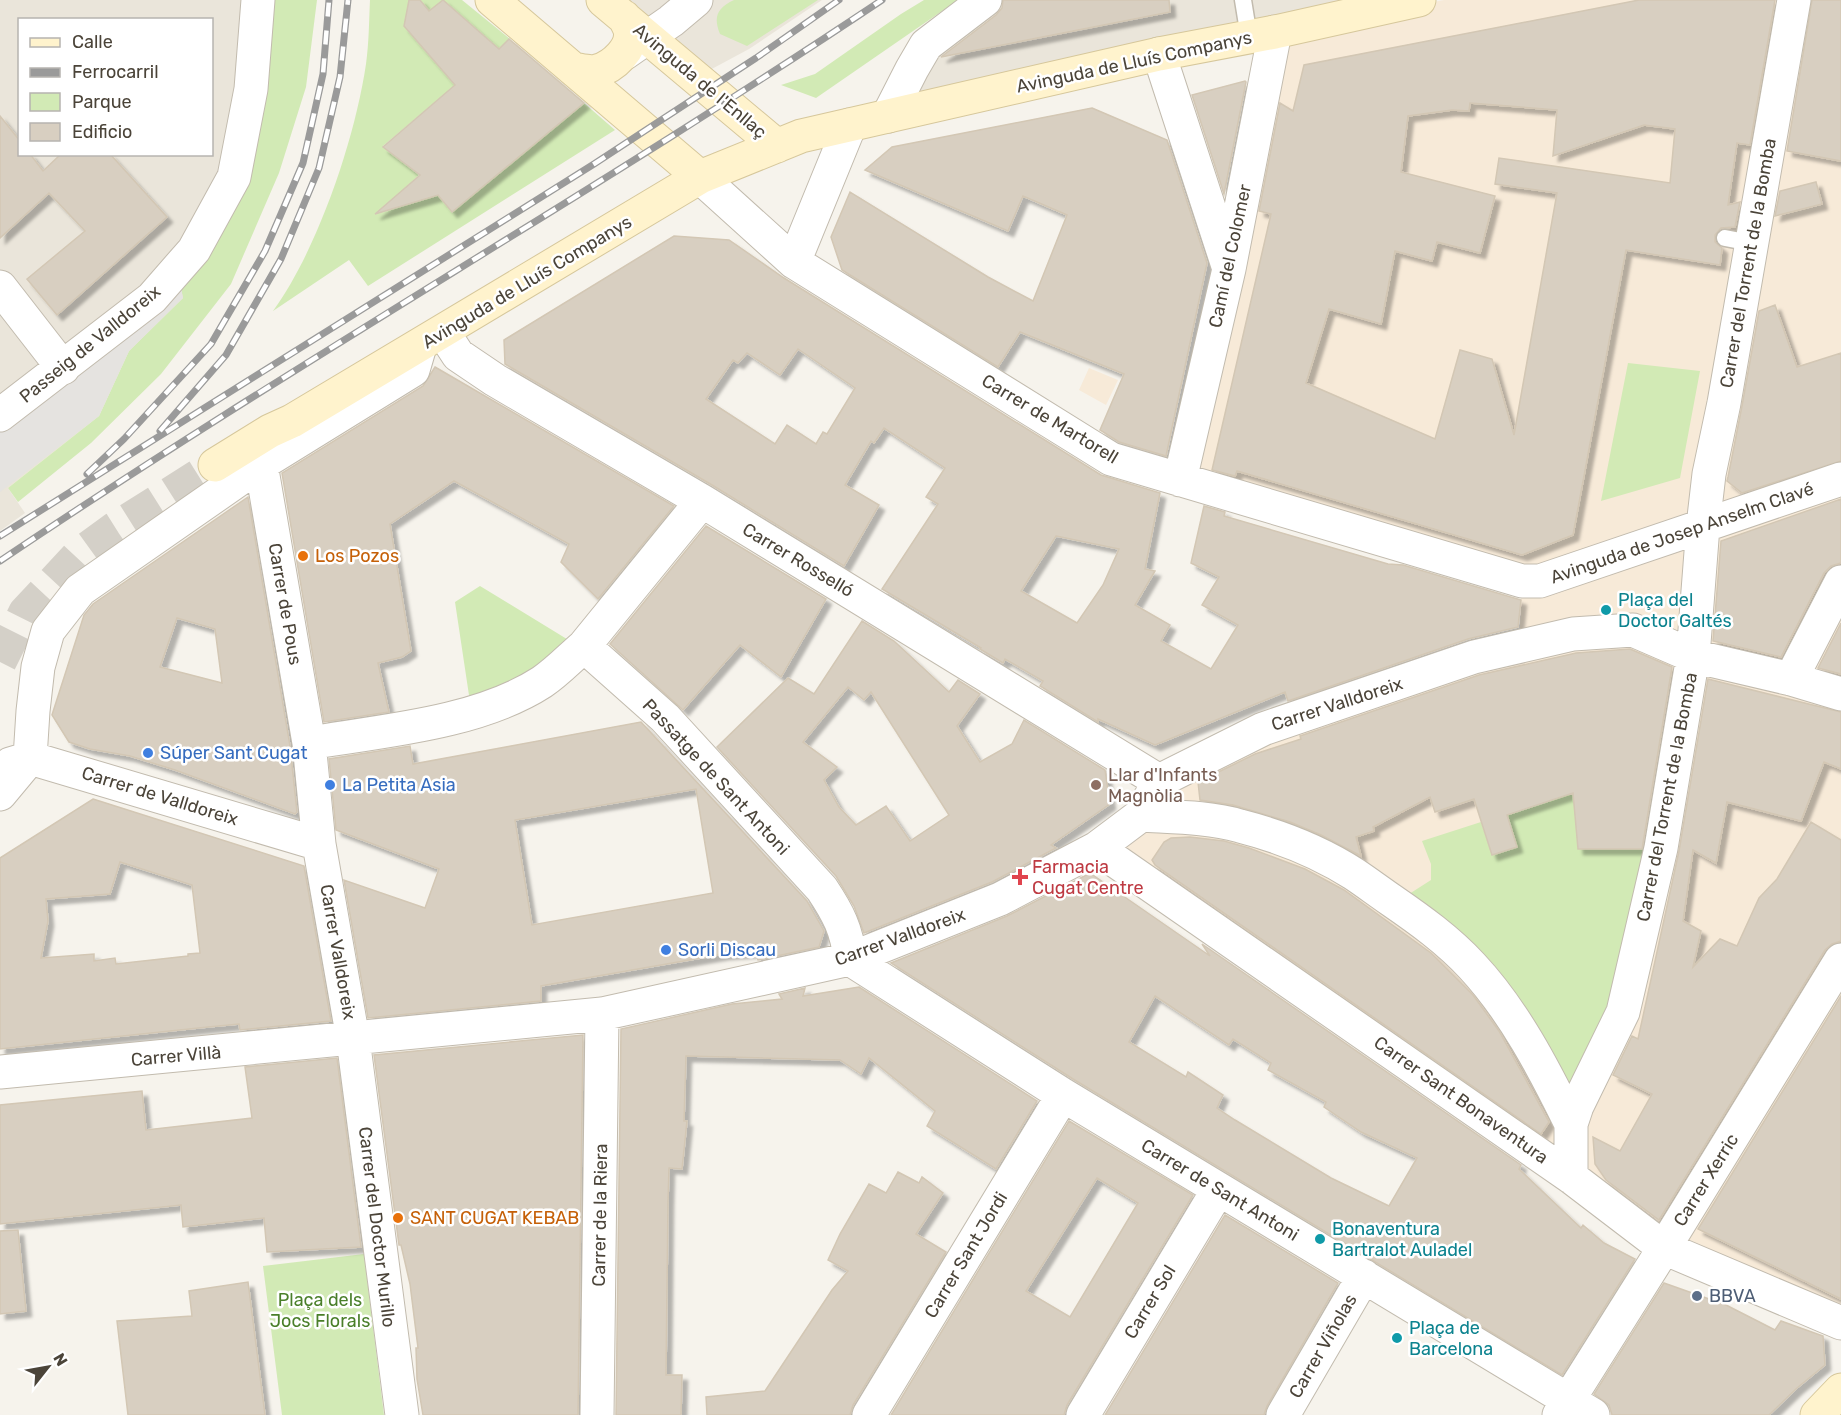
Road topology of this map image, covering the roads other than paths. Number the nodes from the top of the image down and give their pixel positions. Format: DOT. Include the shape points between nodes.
graph roads {
  1 [pos="258,0"];
  2 [pos="492,0"];
  3 [pos="696,0"];
  4 [pos="985,0"];
  5 [pos="1243,0"];
  6 [pos="1419,0"];
  7 [pos="1794,0"];
  8 [pos="625,18"];
  9 [pos="1262,34"];
  10 [pos="1159,54"];
  11 [pos="573,69"];
  12 [pos="888,116"];
  13 [pos="850,125"];
  14 [pos="777,146"];
  15 [pos="700,177"];
  16 [pos="794,262"];
  17 [pos="1228,269"];
  18 [pos="0,287"];
  19 [pos="432,339"];
  20 [pos="63,368"];
  21 [pos="0,415"];
  22 [pos="261,464"];
  23 [pos="215,465"];
  24 [pos="1841,479"];
  25 [pos="1180,480"];
  26 [pos="702,501"];
  27 [pos="1703,526"];
  28 [pos="1522,580"];
  29 [pos="1841,582"];
  30 [pos="584,646"];
  31 [pos="1693,656"];
  32 [pos="1791,679"];
  33 [pos="1841,694"];
  34 [pos="309,744"];
  35 [pos="15,763"];
  36 [pos="1159,781"];
  37 [pos="0,794"];
  38 [pos="1141,815"];
  39 [pos="319,844"];
  40 [pos="1097,848"];
  41 [pos="850,959"];
  42 [pos="1841,960"];
  43 [pos="602,1014"];
  44 [pos="352,1039"];
  45 [pos="0,1072"];
  46 [pos="1063,1095"];
  47 [pos="1571,1124"];
  48 [pos="1571,1177"];
  49 [pos="1218,1190"];
  50 [pos="1664,1248"];
  51 [pos="1364,1276"];
  52 [pos="1841,1324"];
  53 [pos="1841,1390"];
  54 [pos="1573,1410"];
  55 [pos="402,1415"];
  56 [pos="597,1415"];
  57 [pos="869,1415"];
  58 [pos="1083,1415"];
  59 [pos="1283,1415"];
  60 [pos="1817,1415"];
  1 -- 20 [label="street, Passeig de Valldoreix" via="251,89 234,177 194,250 152,298"];
  2 -- 11 [label="street"];
  3 -- 8 [label="street" via="671,21"];
  4 -- 12 [label="street" via="926,45"];
  5 -- 9 [label="lane"];
  6 -- 9 [label="street, Avinguda de Lluís Companys"];
  7 -- 27 [label="street, Carrer del Torrent de la Bomba" via="1738,240 1724,403"];
  8 -- 11 [label="street, Avinguda de l'Enllaç" via="621,56 595,72"];
  8 -- 14 [label="street, Avinguda de l'Enllaç"];
  9 -- 10 [label="street, Avinguda de Lluís Companys"];
  9 -- 17 [label="street, Camí del Colomer"];
  10 -- 12 [label="street, Avinguda de Lluís Companys"];
  10 -- 17 [label="street"];
  11 -- 15 [label="street"];
  12 -- 13 [label="street, Avinguda de Lluís Companys"];
  13 -- 14 [label="street, Avinguda de Lluís Companys"];
  13 -- 16 [label="street"];
  14 -- 15 [label="street, Avinguda de Lluís Companys"];
  15 -- 16 [label="street, Carrer de Martorell"];
  15 -- 19 [label="street, Avinguda de Lluís Companys"];
  16 -- 25 [label="street, Carrer de Martorell" via="1111,459"];
  17 -- 25 [label="street, Camí del Colomer"];
  18 -- 20 [label="street"];
  19 -- 22 [label="street" via="413,369"];
  19 -- 23 [label="street, Avinguda de Lluís Companys"];
  19 -- 26 [label="street, Carrer Rosselló"];
  20 -- 21 [label="street, Passeig de Valldoreix"];
  22 -- 34 [label="street, Carrer de Pous"];
  22 -- 35 [label="street" via="80,590 48,631 38,667 33,711"];
  24 -- 27 [label="street, Avinguda de Josep Anselm Clavé"];
  25 -- 28 [label="street, Carrer de Martorell"];
  26 -- 30 [label="street"];
  26 -- 36 [label="street, Carrer Rosselló"];
  27 -- 28 [label="street, Avinguda de Josep Anselm Clavé" via="1540,581"];
  27 -- 31 [label="street, Carrer del Torrent de la Bomba"];
  29 -- 32 [label="street"];
  30 -- 34 [label="street" via="542,682 503,701 447,720"];
  30 -- 41 [label="street, Passatge de Sant Antoni" via="665,718 822,889 848,937"];
  31 -- 32 [label="street, Carrer Valldoreix"];
  31 -- 36 [label="street, Carrer Valldoreix" via="1633,630 1573,634 1474,657 1263,729"];
  31 -- 47 [label="street, Carrer del Torrent de la Bomba" via="1661,848 1623,1012"];
  32 -- 33 [label="street, Carrer Valldoreix"];
  34 -- 39 [label="street, Carrer Valldoreix"];
  35 -- 37 [label="street"];
  35 -- 39 [label="street, Carrer de Valldoreix"];
  36 -- 38 [label="street, Carrer Valldoreix"];
  38 -- 40 [label="street, Carrer Valldoreix"];
  38 -- 47 [label="street" via="1204,819 1239,825 1273,837 1353,873 1426,924 1472,966 1514,1021"];
  39 -- 44 [label="street, Carrer Valldoreix"];
  40 -- 41 [label="street, Carrer Valldoreix" via="1000,899"];
  40 -- 48 [label="street, Carrer Sant Bonaventura"];
  41 -- 43 [label="street, Carrer Valldoreix"];
  41 -- 46 [label="street, Carrer de Sant Antoni"];
  42 -- 50 [label="street, Carrer Xerric"];
  43 -- 44 [label="street, Carrer Valldoreix"];
  43 -- 56 [label="street, Carrer de la Riera"];
  44 -- 45 [label="street, Carrer Villà"];
  44 -- 55 [label="street, Carrer del Doctor Murillo"];
  46 -- 49 [label="street, Carrer de Sant Antoni"];
  46 -- 57 [label="street, Carrer Sant Jordi"];
  47 -- 48 [label="street, Carrer del Torrent de la Bomba"];
  48 -- 50 [label="street, Carrer Sant Bonaventura"];
  49 -- 51 [label="street, Carrer de Sant Antoni"];
  49 -- 58 [label="street, Carrer Sol"];
  50 -- 52 [label="street, Carrer Sant Bonaventura"];
  50 -- 54 [label="street, Carrer Xerric"];
  51 -- 54 [label="street, Carrer de Sant Antoni"];
  51 -- 59 [label="street, Carrer Viñolas"];
  53 -- 60 [label="street"];
}
